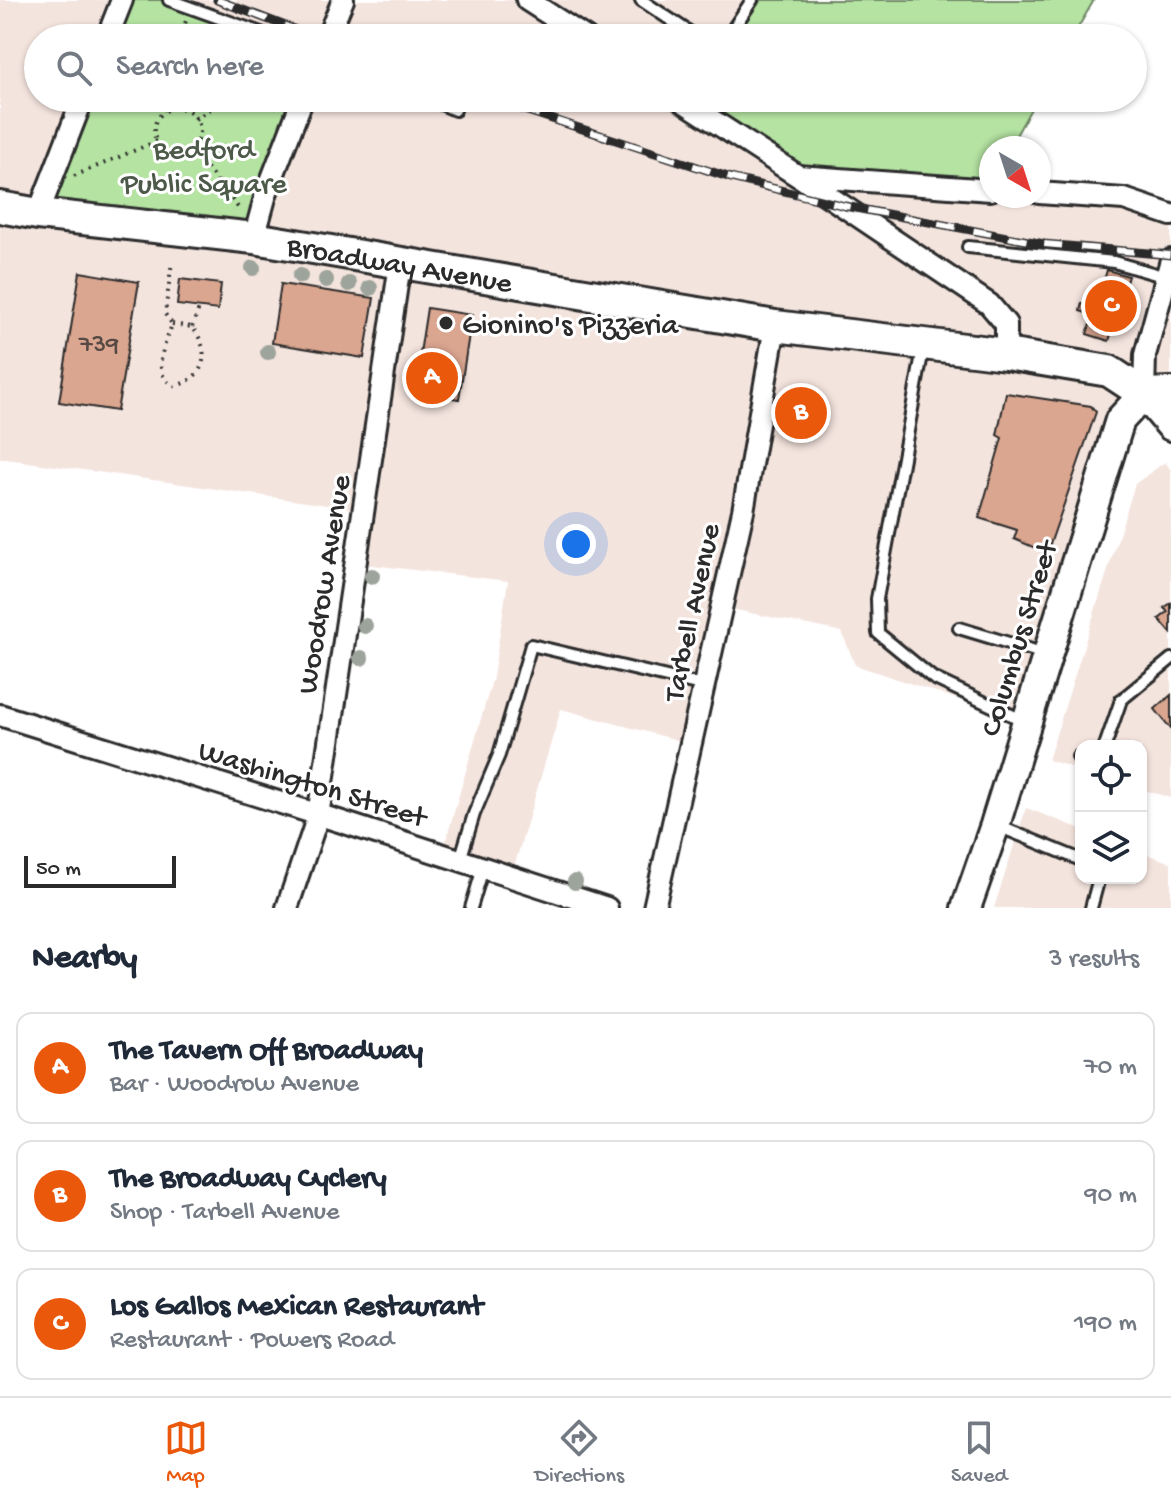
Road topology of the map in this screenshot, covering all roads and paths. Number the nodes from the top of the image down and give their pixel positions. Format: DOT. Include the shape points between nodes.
graph roads {
  1 [pos="122,0"];
  2 [pos="169,0"];
  3 [pos="343,0"];
  4 [pos="527,0"];
  5 [pos="641,0"];
  6 [pos="752,0"];
  7 [pos="186,21"];
  8 [pos="113,24"];
  9 [pos="185,24"];
  10 [pos="236,24"];
  11 [pos="333,24"];
  12 [pos="564,24"];
  13 [pos="677,24"];
  14 [pos="736,24"];
  15 [pos="78,112"];
  16 [pos="165,112"];
  17 [pos="188,112"];
  18 [pos="206,112"];
  19 [pos="298,112"];
  20 [pos="705,112"];
  21 [pos="195,119"];
  22 [pos="157,141"];
  23 [pos="192,149"];
  24 [pos="74,176"];
  25 [pos="798,176"];
  26 [pos="979,189"];
  27 [pos="1051,194"];
  28 [pos="0,207"];
  29 [pos="38,214"];
  30 [pos="1171,215"];
  31 [pos="248,225"];
  32 [pos="968,247"];
  33 [pos="172,261"];
  34 [pos="400,264"];
  35 [pos="1168,279"];
  36 [pos="199,308"];
  37 [pos="172,324"];
  38 [pos="775,326"];
  39 [pos="192,327"];
  40 [pos="924,343"];
  41 [pos="1006,354"];
  42 [pos="1158,394"];
  43 [pos="1171,426"];
  44 [pos="959,628"];
  45 [pos="1047,655"];
  46 [pos="1171,659"];
  47 [pos="705,686"];
  48 [pos="0,715"];
  49 [pos="1026,722"];
  50 [pos="1107,740"];
  51 [pos="318,816"];
  52 [pos="995,825"];
  53 [pos="1075,858"];
  54 [pos="460,860"];
  55 [pos="483,868"];
  56 [pos="1097,884"];
  57 [pos="287,908"];
  58 [pos="471,908"];
  59 [pos="607,908"];
  60 [pos="654,908"];
  61 [pos="966,908"];
  62 [pos="1091,908"];
  1 -- 8 [label="street"];
  2 -- 10 [label="lane"];
  3 -- 11 [label="street"];
  4 -- 12 [label="street"];
  5 -- 13 [label="lane"];
  6 -- 14 [label="lane"];
  7 -- 9 [label="path"];
  15 -- 29 [label="street"];
  16 -- 22 [label="path" via="155,123"];
  17 -- 21 [label="path"];
  18 -- 21 [label="path"];
  19 -- 31 [label="street" via="266,194"];
  20 -- 25 [label="street"];
  21 -- 23 [label="path" via="199,136"];
  22 -- 23 [label="path" via="171,153"];
  22 -- 24 [label="path"];
  23 -- 31 [label="path" via="239,206"];
  25 -- 26 [label="street"];
  25 -- 41 [label="street" via="989,304 1006,324"];
  27 -- 30 [label="street" via="1124,199"];
  28 -- 29 [label="main road, Broadway Avenue"];
  29 -- 31 [label="main road, Broadway Avenue"];
  31 -- 34 [label="main road, Broadway Avenue"];
  32 -- 35 [label="lane" via="1114,262"];
  33 -- 37 [label="path" via="165,314"];
  34 -- 38 [label="main road, Broadway Avenue"];
  34 -- 51 [label="street, Woodrow Avenue"];
  35 -- 42 [label="street" via="1145,355"];
  36 -- 39 [label="path"];
  37 -- 39 [label="path"];
  37 -- 39 [label="path" via="159,366 174,386 195,377 202,365 204,344"];
  38 -- 40 [label="main road, Broadway Avenue"];
  38 -- 47 [label="street, Tarbell Avenue"];
  40 -- 41 [label="main road, Broadway Avenue"];
  40 -- 49 [label="lane" via="877,599 878,633 933,678"];
  41 -- 42 [label="main road, Broadway Avenue" via="1109,371"];
  42 -- 43 [label="street"];
  42 -- 45 [label="street, Columbus Street" via="1120,420"];
  44 -- 45 [label="lane"];
  45 -- 49 [label="street, Columbus Street"];
  46 -- 50 [label="lane" via="1121,700"];
  47 -- 54 [label="lane" via="531,645 499,755"];
  47 -- 60 [label="street, Tarbell Avenue"];
  48 -- 51 [label="street, Washington Street"];
  49 -- 52 [label="street, Columbus Street"];
  51 -- 54 [label="street, Washington Street"];
  51 -- 57 [label="street, Woodrow Avenue"];
  52 -- 53 [label="lane"];
  52 -- 61 [label="street, Columbus Street"];
  54 -- 55 [label="street, Washington Street"];
  55 -- 58 [label="lane"];
  55 -- 59 [label="street, Washington Street"];
  56 -- 62 [label="lane"];
}
